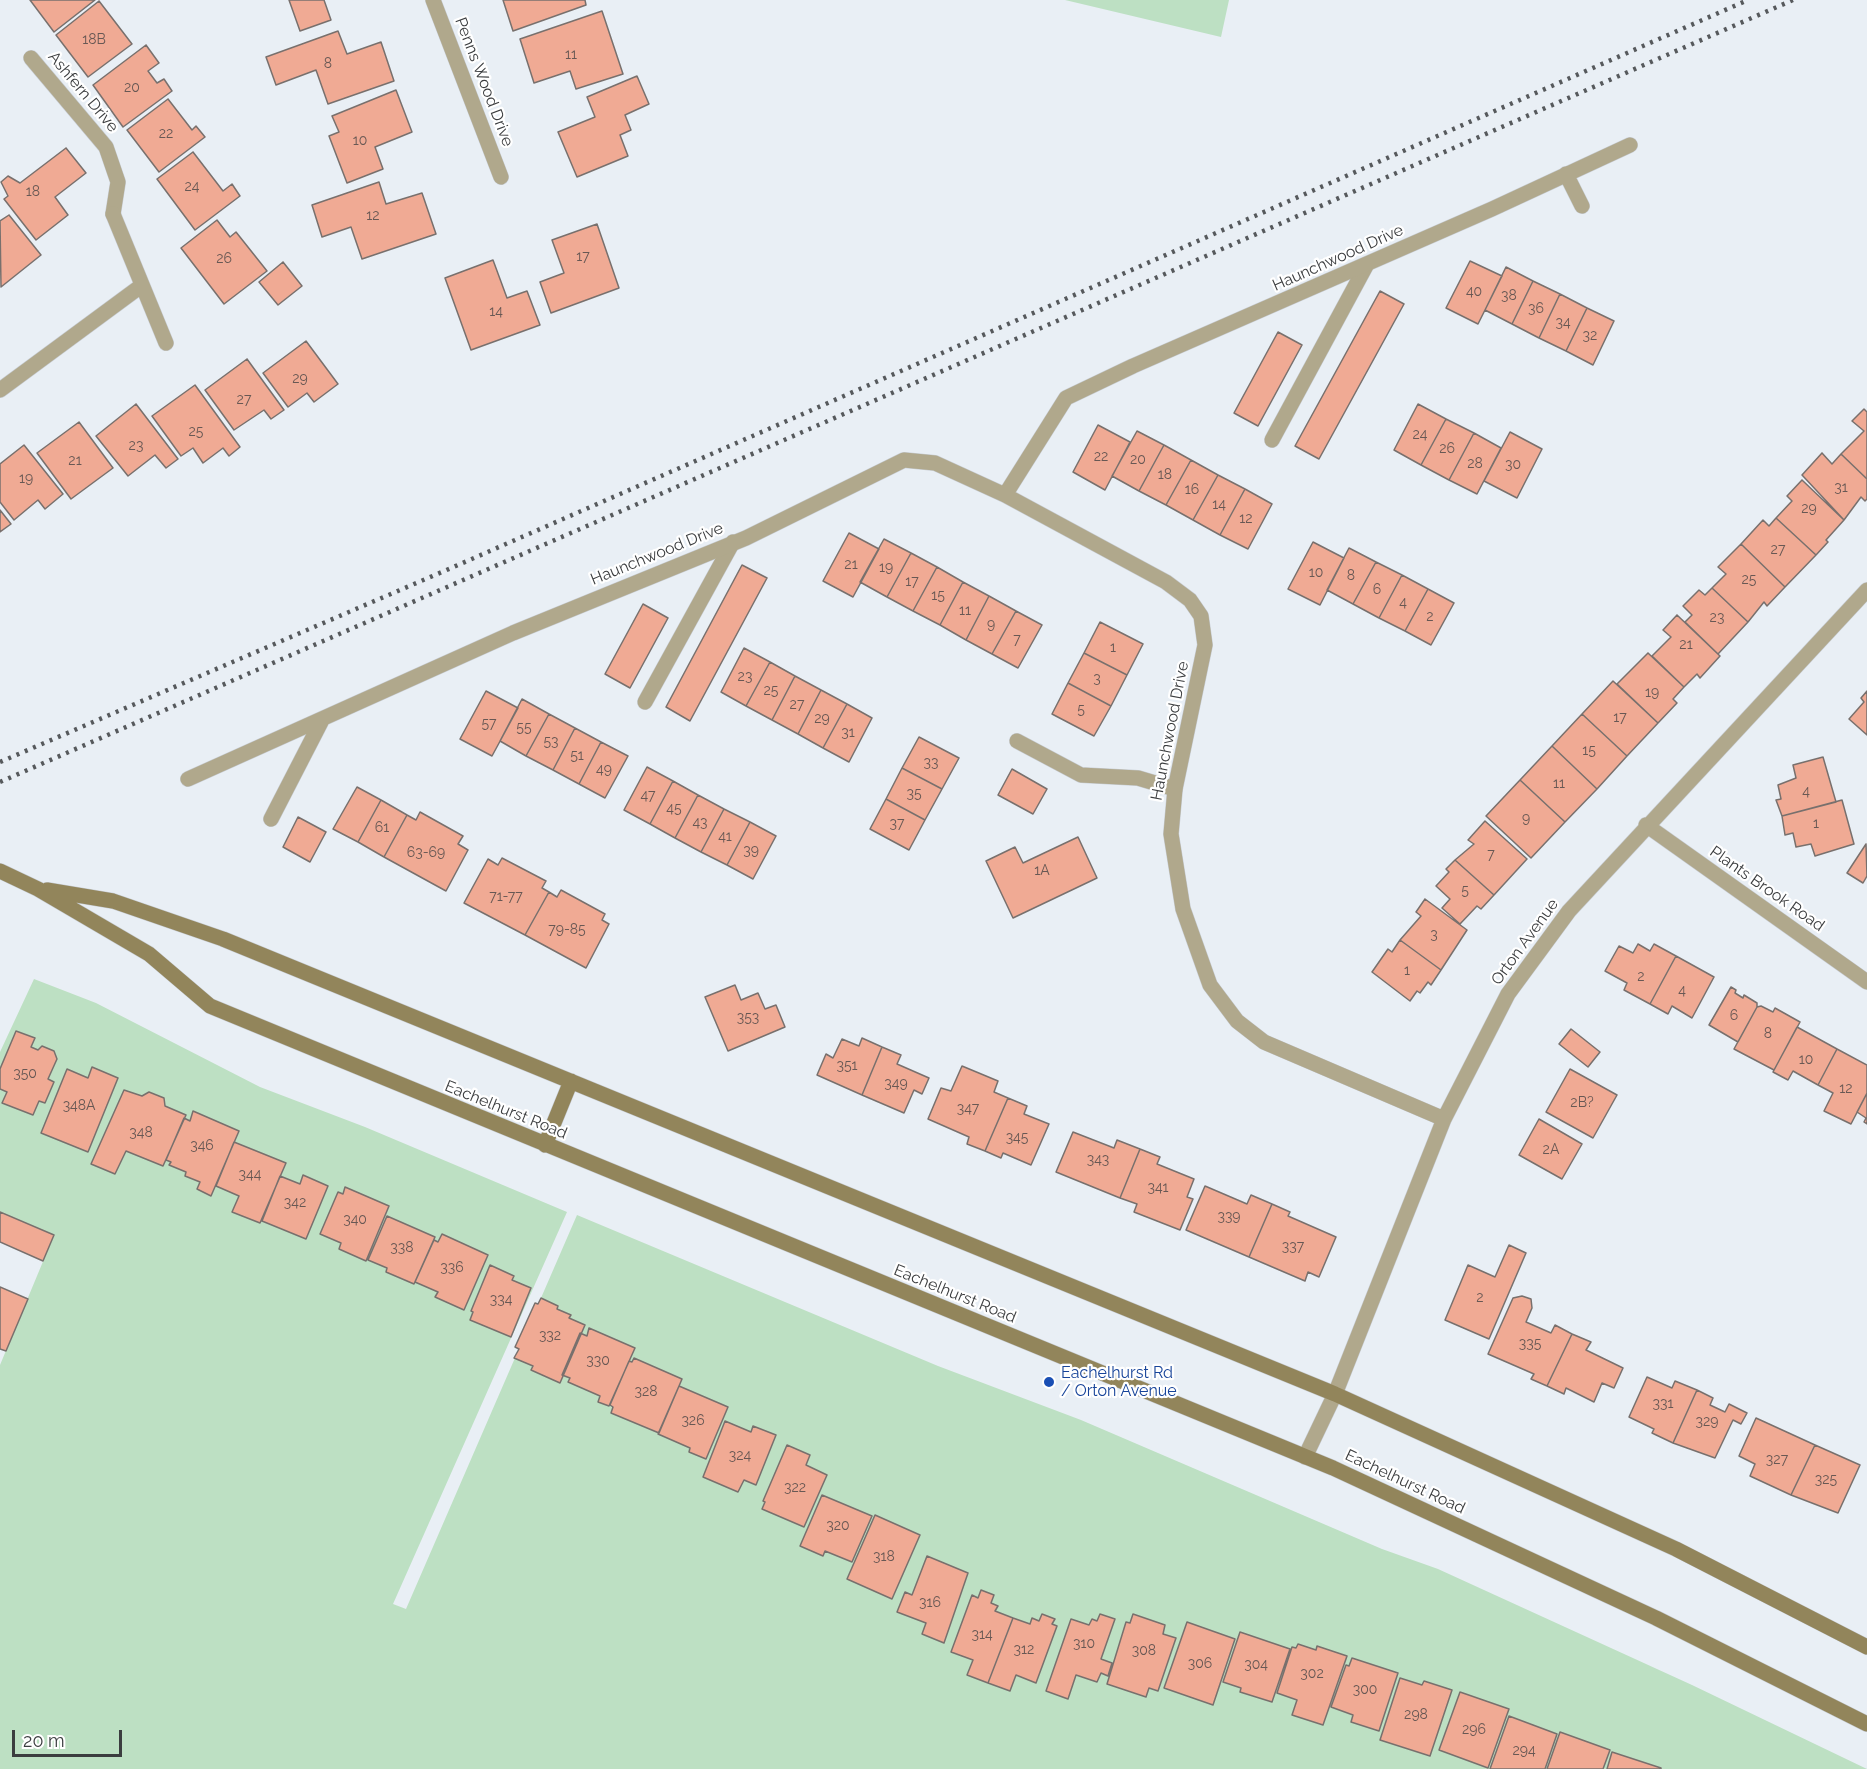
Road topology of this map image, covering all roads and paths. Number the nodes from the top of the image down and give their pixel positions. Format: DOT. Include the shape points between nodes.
graph roads {
  1 [pos="433,0"];
  2 [pos="32,58"];
  3 [pos="1630,145"];
  4 [pos="1566,174"];
  5 [pos="501,177"];
  6 [pos="1582,206"];
  7 [pos="1366,266"];
  8 [pos="141,286"];
  9 [pos="166,343"];
  10 [pos="0,390"];
  11 [pos="1272,440"];
  12 [pos="1005,495"];
  13 [pos="734,542"];
  14 [pos="1867,590"];
  15 [pos="645,702"];
  16 [pos="322,720"];
  17 [pos="1017,741"];
  18 [pos="188,779"];
  19 [pos="1174,789"];
  20 [pos="271,819"];
  21 [pos="1646,825"];
  22 [pos="0,871"];
  23 [pos="31,886"];
  24 [pos="1867,982"];
  25 [pos="571,1081"];
  26 [pos="1444,1119"];
  27 [pos="545,1145"];
  28 [pos="1335,1394"];
  29 [pos="1305,1457"];
  30 [pos="1867,1647"];
  31 [pos="1867,1724"];
  1 -- 5 [label="street, Penns Wood Drive"];
  2 -- 8 [label="street, Ashfern Drive" via="106,147 118,182 112,214"];
  3 -- 4 [label="street, Haunchwood Drive"];
  4 -- 6 [label="street"];
  4 -- 7 [label="street, Haunchwood Drive"];
  7 -- 11 [label="street"];
  7 -- 12 [label="street, Haunchwood Drive" via="1066,398"];
  8 -- 9 [label="street, Ashfern Drive"];
  8 -- 10 [label="street"];
  12 -- 13 [label="street, Haunchwood Drive" via="935,463 904,460"];
  12 -- 19 [label="street, Haunchwood Drive" via="1166,582 1190,600 1201,616 1205,645"];
  13 -- 15 [label="street"];
  13 -- 16 [label="street, Haunchwood Drive" via="513,633"];
  14 -- 21 [label="street, Orton Avenue"];
  16 -- 18 [label="street, Haunchwood Drive"];
  16 -- 20 [label="street"];
  17 -- 19 [label="street" via="1081,775 1138,777"];
  19 -- 26 [label="street, Haunchwood Drive" via="1170,834 1183,909 1210,985 1237,1021 1264,1042"];
  21 -- 24 [label="street, Plants Brook Road"];
  21 -- 26 [label="street, Orton Avenue" via="1569,911 1508,994"];
  22 -- 23 [label="main road, Eachelhurst Road"];
  23 -- 25 [label="main road, Eachelhurst Road" via="113,901 223,939"];
  23 -- 27 [label="main road, Eachelhurst Road" via="149,954 210,1006"];
  25 -- 27 [label="main road"];
  25 -- 28 [label="main road, Eachelhurst Road"];
  26 -- 28 [label="street, Orton Avenue"];
  27 -- 29 [label="main road, Eachelhurst Road"];
  28 -- 29 [label="street, Orton Avenue"];
  28 -- 30 [label="main road, Eachelhurst Road" via="1676,1550"];
  29 -- 31 [label="main road, Eachelhurst Road" via="1656,1618"];
}
